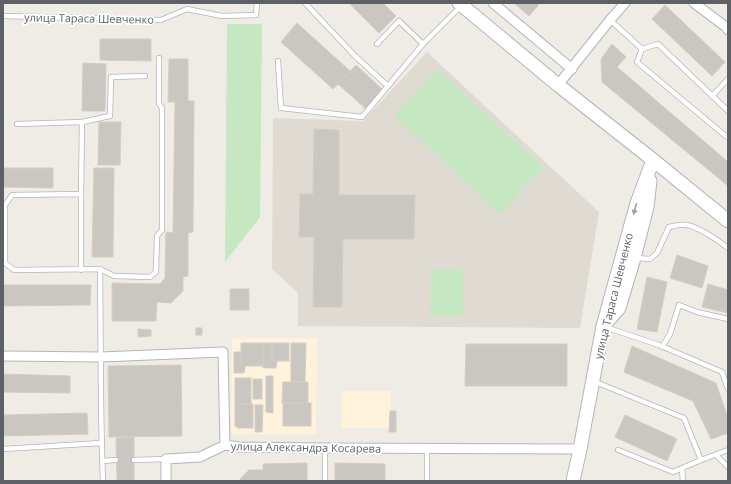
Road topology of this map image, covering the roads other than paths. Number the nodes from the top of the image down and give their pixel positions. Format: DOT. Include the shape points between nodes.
graph roads {
  1 [pos="256,3"];
  2 [pos="306,3"];
  3 [pos="493,3"];
  4 [pos="625,3"];
  5 [pos="694,3"];
  6 [pos="460,4"];
  7 [pos="3,16"];
  8 [pos="610,20"];
  9 [pos="728,30"];
  10 [pos="377,44"];
  11 [pos="423,44"];
  12 [pos="642,49"];
  13 [pos="159,58"];
  14 [pos="278,61"];
  15 [pos="572,69"];
  16 [pos="145,76"];
  17 [pos="728,79"];
  18 [pos="388,86"];
  19 [pos="558,86"];
  20 [pos="712,96"];
  21 [pos="728,111"];
  22 [pos="82,122"];
  23 [pos="17,124"];
  24 [pos="728,138"];
  25 [pos="653,160"];
  26 [pos="81,196"];
  27 [pos="728,221"];
  28 [pos="728,248"];
  29 [pos="634,258"];
  30 [pos="81,270"];
  31 [pos="100,270"];
  32 [pos="728,319"];
  33 [pos="603,326"];
  34 [pos="662,346"];
  35 [pos="3,356"];
  36 [pos="102,357"];
  37 [pos="593,381"];
  38 [pos="728,389"];
  39 [pos="101,443"];
  40 [pos="225,445"];
  41 [pos="325,448"];
  42 [pos="427,448"];
  43 [pos="3,449"];
  44 [pos="580,449"];
  45 [pos="618,450"];
  46 [pos="728,450"];
  47 [pos="716,455"];
  48 [pos="166,459"];
  49 [pos="116,460"];
  50 [pos="134,460"];
  51 [pos="701,460"];
  52 [pos="102,461"];
  53 [pos="728,467"];
  54 [pos="682,468"];
  55 [pos="103,481"];
  56 [pos="166,481"];
  57 [pos="325,481"];
  58 [pos="427,481"];
  59 [pos="573,481"];
  60 [pos="683,481"];
  1 -- 7 [label="lane, улица Тараса Шевченко" via="256,15 222,16 187,9 161,20"];
  2 -- 18 [label="lane" via="355,56"];
  3 -- 15 [label="street"];
  4 -- 8 [label="street"];
  5 -- 9 [label="street"];
  6 -- 11 [label="lane"];
  6 -- 19 [label="street"];
  8 -- 12 [label="lane"];
  8 -- 15 [label="street"];
  10 -- 11 [label="lane" via="399,22"];
  11 -- 18 [label="lane"];
  12 -- 20 [label="lane" via="658,44"];
  12 -- 24 [label="lane" via="637,62"];
  13 -- 31 [label="lane" via="159,104 162,108 162,230 157,236 156,272 150,277 114,276"];
  14 -- 18 [label="lane" via="281,108 362,117"];
  15 -- 19 [label="street"];
  16 -- 22 [label="lane" via="111,78 110,116"];
  17 -- 20 [label="lane"];
  19 -- 25 [label="street"];
  20 -- 21 [label="lane"];
  22 -- 23 [label="lane"];
  22 -- 26 [label="lane"];
  25 -- 27 [label="street"];
  25 -- 29 [label="street" via="647,207"];
  25 -- 33 [label="street, улица Тараса Шевченко, one-way" via="637,203"];
  26 -- 30 [label="lane"];
  26 -- 30 [label="lane" via="12,195 5,205 5,263 14,270"];
  28 -- 29 [label="lane" via="700,230 686,225 669,227 657,252 650,259"];
  29 -- 33 [label="street" via="619,308"];
  30 -- 31 [label="lane"];
  31 -- 36 [label="lane"];
  32 -- 34 [label="lane" via="679,305 670,334"];
  33 -- 34 [label="lane"];
  33 -- 37 [label="street, улица Тараса Шевченко"];
  34 -- 38 [label="lane" via="722,372"];
  35 -- 36 [label="street, улица Александра Косарева"];
  36 -- 39 [label="lane"];
  36 -- 40 [label="street, улица Александра Косарева" via="223,352"];
  37 -- 44 [label="street, улица Тараса Шевченко"];
  37 -- 51 [label="lane" via="684,418"];
  39 -- 43 [label="lane"];
  39 -- 52 [label="lane"];
  40 -- 41 [label="street, улица Александра Косарева"];
  40 -- 48 [label="street" via="200,457"];
  41 -- 42 [label="street, улица Александра Косарева"];
  41 -- 57 [label="lane"];
  42 -- 44 [label="street, улица Александра Косарева"];
  42 -- 58 [label="lane"];
  44 -- 59 [label="street, улица Тараса Шевченко"];
  45 -- 54 [label="lane" via="673,472"];
  46 -- 47 [label="lane"];
  47 -- 51 [label="lane"];
  47 -- 53 [label="lane"];
  48 -- 50 [label="lane"];
  48 -- 56 [label="street"];
  49 -- 52 [label="lane"];
  51 -- 54 [label="lane"];
  52 -- 55 [label="lane"];
  54 -- 60 [label="lane"];
}
